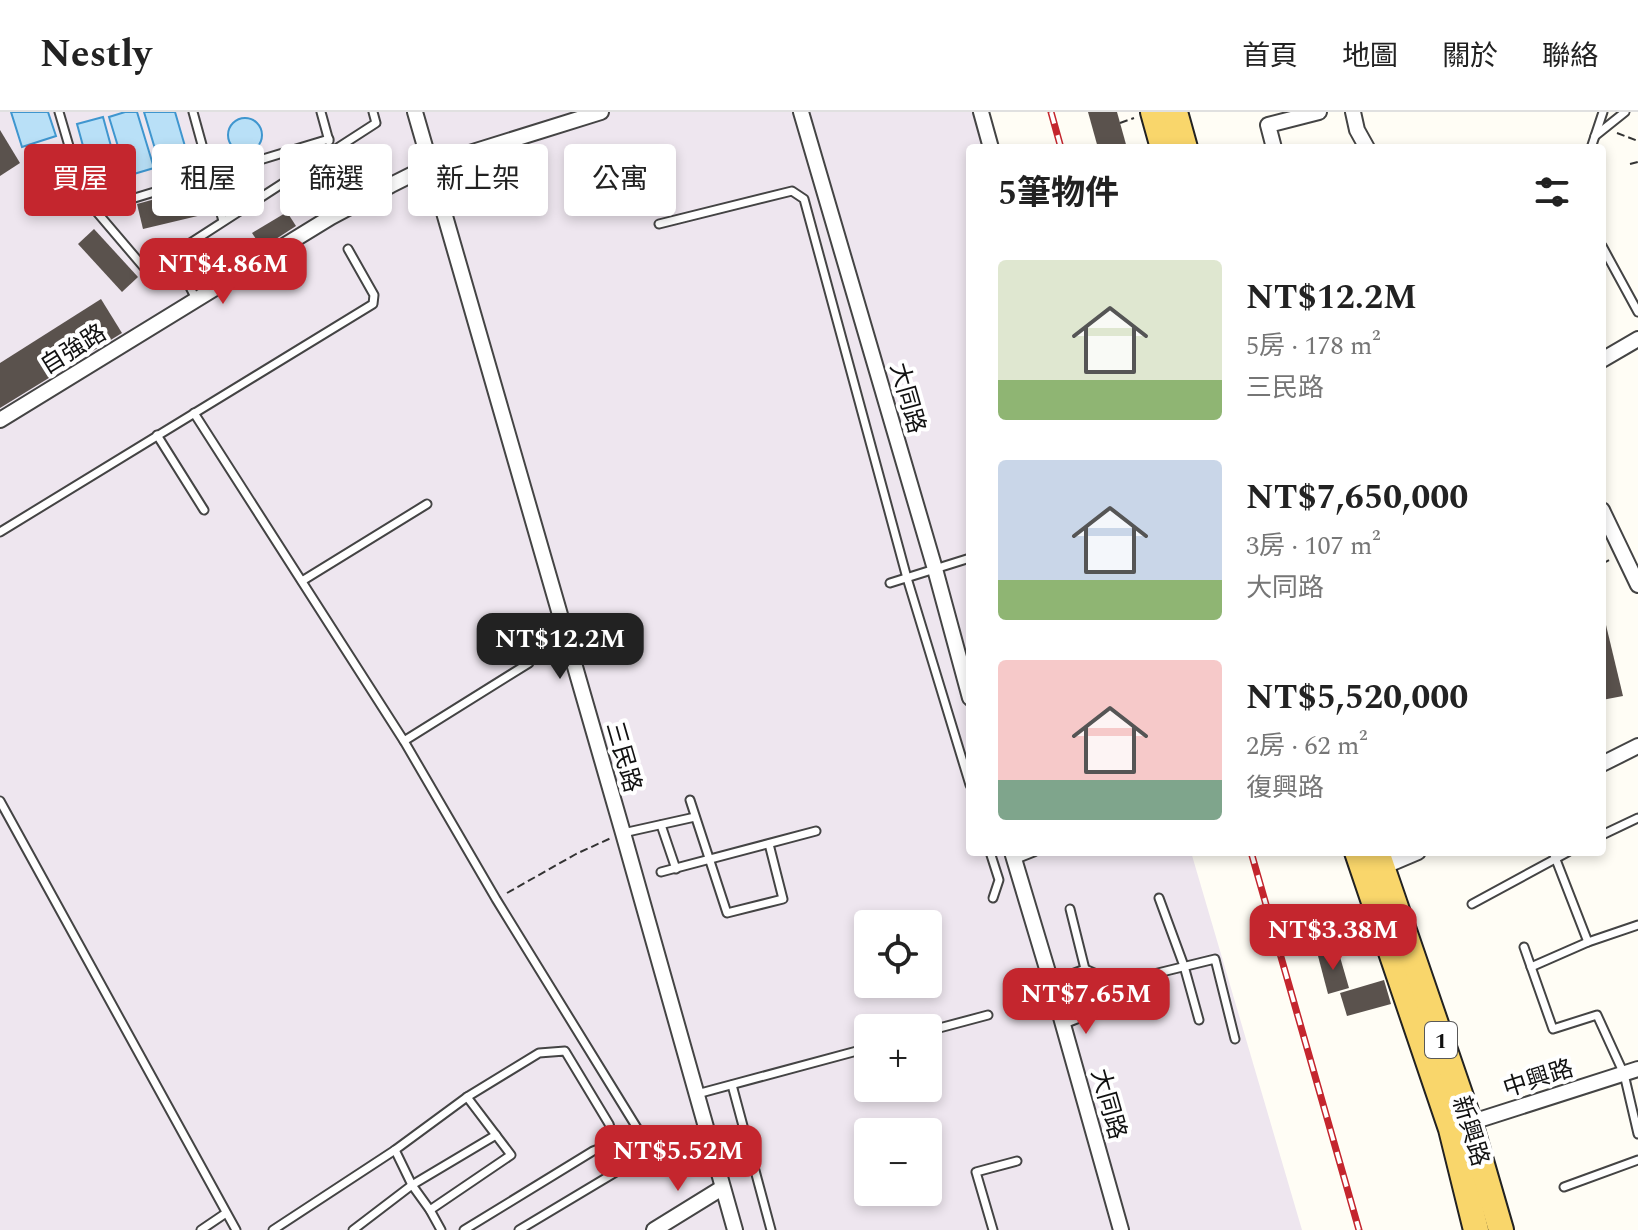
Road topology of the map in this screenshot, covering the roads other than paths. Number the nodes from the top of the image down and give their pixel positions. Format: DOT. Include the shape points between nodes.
graph roads {
  1 [pos="60,112"];
  2 [pos="193,112"];
  3 [pos="321,112"];
  4 [pos="373,112"];
  5 [pos="415,112"];
  6 [pos="601,112"];
  7 [pos="801,112"];
  8 [pos="981,112"];
  9 [pos="1175,112"];
  10 [pos="1319,112"];
  11 [pos="1353,112"];
  12 [pos="1603,112"];
  13 [pos="1625,112"];
  14 [pos="1147,114"];
  15 [pos="1595,136"];
  16 [pos="329,139"];
  17 [pos="69,144"];
  18 [pos="202,144"];
  19 [pos="330,144"];
  20 [pos="344,144"];
  21 [pos="425,144"];
  22 [pos="498,144"];
  23 [pos="990,144"];
  24 [pos="1161,144"];
  25 [pos="1184,144"];
  26 [pos="1273,144"];
  27 [pos="1365,144"];
  28 [pos="1592,144"];
  29 [pos="264,159"];
  30 [pos="408,177"];
  31 [pos="280,185"];
  32 [pos="100,216"];
  33 [pos="222,216"];
  34 [pos="446,216"];
  35 [pos="223,221"];
  36 [pos="659,224"];
  37 [pos="348,249"];
  38 [pos="1606,253"];
  39 [pos="173,254"];
  40 [pos="196,299"];
  41 [pos="1638,312"];
  42 [pos="1638,339"];
  43 [pos="1606,358"];
  44 [pos="194,413"];
  45 [pos="0,420"];
  46 [pos="157,435"];
  47 [pos="427,504"];
  48 [pos="204,510"];
  49 [pos="1606,518"];
  50 [pos="0,532"];
  51 [pos="966,559"];
  52 [pos="935,569"];
  53 [pos="907,578"];
  54 [pos="302,581"];
  55 [pos="890,583"];
  56 [pos="1638,585"];
  57 [pos="529,663"];
  58 [pos="966,683"];
  59 [pos="404,741"];
  60 [pos="1638,746"];
  61 [pos="1606,762"];
  62 [pos="966,772"];
  63 [pos="690,800"];
  64 [pos="0,801"];
  65 [pos="695,817"];
  66 [pos="1638,818"];
  67 [pos="661,825"];
  68 [pos="816,831"];
  69 [pos="623,833"];
  70 [pos="1606,833"];
  71 [pos="769,844"];
  72 [pos="991,856"];
  73 [pos="1013,856"];
  74 [pos="1397,856"];
  75 [pos="1552,856"];
  76 [pos="1554,856"];
  77 [pos="709,861"];
  78 [pos="1370,861"];
  79 [pos="676,869"];
  80 [pos="661,872"];
  81 [pos="993,898"];
  82 [pos="1159,898"];
  83 [pos="1472,904"];
  84 [pos="1070,909"];
  85 [pos="1638,925"];
  86 [pos="1588,942"];
  87 [pos="1524,947"];
  88 [pos="1184,966"];
  89 [pos="1531,967"];
  90 [pos="1085,969"];
  91 [pos="1051,982"];
  92 [pos="1117,983"];
  93 [pos="988,1015"];
  94 [pos="1199,1020"];
  95 [pos="1063,1024"];
  96 [pos="942,1027"];
  97 [pos="1235,1039"];
  98 [pos="854,1052"];
  99 [pos="1631,1071"];
  100 [pos="732,1085"];
  101 [pos="697,1094"];
  102 [pos="467,1097"];
  103 [pos="1460,1126"];
  104 [pos="1638,1134"];
  105 [pos="496,1135"];
  106 [pos="395,1150"];
  107 [pos="1638,1160"];
  108 [pos="1017,1161"];
  109 [pos="412,1185"];
  110 [pos="1564,1187"];
  111 [pos="722,1188"];
  112 [pos="430,1210"];
  113 [pos="226,1213"];
  114 [pos="201,1230"];
  115 [pos="236,1230"];
  116 [pos="273,1230"];
  117 [pos="353,1230"];
  118 [pos="441,1230"];
  119 [pos="464,1230"];
  120 [pos="519,1230"];
  121 [pos="654,1230"];
  122 [pos="735,1230"];
  123 [pos="771,1230"];
  124 [pos="993,1230"];
  125 [pos="1121,1230"];
  126 [pos="1476,1230"];
  127 [pos="1501,1230"];
  1 -- 17 [label="lane"];
  2 -- 18 [label="lane"];
  3 -- 16 [label="lane"];
  4 -- 20 [label="lane" via="376,123"];
  5 -- 21 [label="street, 三民路"];
  6 -- 22 [label="street, 自強路"];
  7 -- 52 [label="street, 大同路"];
  8 -- 23 [label="street"];
  9 -- 25 [label="main road"];
  10 -- 26 [label="street" via="1268,125"];
  11 -- 27 [label="street"];
  12 -- 15 [label="lane"];
  13 -- 15 [label="lane"];
  14 -- 24 [label="main road"];
  15 -- 28 [label="lane"];
  16 -- 19 [label="lane"];
  16 -- 29 [label="lane"];
  30 -- 40 [label="street, 自強路"];
  31 -- 35 [label="lane"];
  32 -- 39 [label="lane" via="147,271"];
  33 -- 35 [label="lane"];
  34 -- 69 [label="street, 三民路"];
  35 -- 39 [label="lane"];
  36 -- 53 [label="lane" via="792,191 804,199"];
  37 -- 44 [label="lane" via="374,295 373,304"];
  38 -- 41 [label="lane"];
  39 -- 40 [label="lane"];
  40 -- 45 [label="street, 自強路"];
  42 -- 43 [label="street"];
  44 -- 46 [label="lane"];
  44 -- 54 [label="lane"];
  46 -- 48 [label="lane"];
  46 -- 50 [label="lane"];
  47 -- 54 [label="lane"];
  49 -- 56 [label="street"];
  51 -- 52 [label="lane"];
  52 -- 53 [label="lane"];
  52 -- 58 [label="street, 大同路"];
  53 -- 55 [label="lane"];
  53 -- 62 [label="lane"];
  54 -- 59 [label="lane"];
  57 -- 59 [label="lane"];
  59 -- 120 [label="lane" via="642,1136 636,1160"];
  60 -- 61 [label="street"];
  63 -- 65 [label="lane"];
  64 -- 113 [label="lane"];
  65 -- 67 [label="lane"];
  65 -- 77 [label="lane"];
  66 -- 70 [label="lane"];
  67 -- 69 [label="lane"];
  67 -- 79 [label="lane"];
  68 -- 71 [label="lane"];
  69 -- 101 [label="street, 三民路"];
  71 -- 77 [label="lane"];
  71 -- 77 [label="lane" via="783,899 727,913"];
  72 -- 81 [label="lane" via="999,880"];
  73 -- 91 [label="street, 大同路"];
  74 -- 78 [label="street"];
  75 -- 83 [label="lane"];
  76 -- 86 [label="lane"];
  77 -- 79 [label="lane"];
  78 -- 103 [label="main road, 新興路 / 1"];
  79 -- 80 [label="lane"];
  82 -- 88 [label="lane"];
  84 -- 90 [label="lane"];
  85 -- 86 [label="lane"];
  86 -- 89 [label="lane"];
  87 -- 89 [label="lane"];
  88 -- 92 [label="lane"];
  88 -- 94 [label="lane"];
  88 -- 97 [label="lane" via="1215,959"];
  89 -- 99 [label="lane" via="1553,1029 1597,1015"];
  90 -- 91 [label="lane"];
  90 -- 92 [label="lane"];
  91 -- 95 [label="street, 大同路"];
  92 -- 95 [label="lane" via="1100,1010"];
  93 -- 96 [label="lane"];
  95 -- 125 [label="street, 大同路"];
  98 -- 100 [label="lane"];
  99 -- 103 [label="street, 中興路"];
  99 -- 104 [label="lane"];
  100 -- 101 [label="lane"];
  100 -- 123 [label="lane"];
  101 -- 111 [label="street, 三民路"];
  102 -- 105 [label="lane"];
  102 -- 106 [label="lane"];
  102 -- 119 [label="lane" via="539,1053 565,1051 615,1143 593,1151"];
  103 -- 126 [label="main road, 新興路 / 1"];
  103 -- 127 [label="main road, 新興路 / 1"];
  105 -- 109 [label="lane"];
  105 -- 112 [label="lane" via="511,1155"];
  106 -- 109 [label="lane"];
  106 -- 116 [label="lane"];
  107 -- 110 [label="lane"];
  108 -- 124 [label="lane" via="976,1172"];
  109 -- 112 [label="lane"];
  109 -- 117 [label="lane"];
  111 -- 121 [label="street"];
  111 -- 122 [label="street, 三民路"];
  112 -- 118 [label="lane"];
  113 -- 114 [label="lane"];
  113 -- 115 [label="lane"];
}
